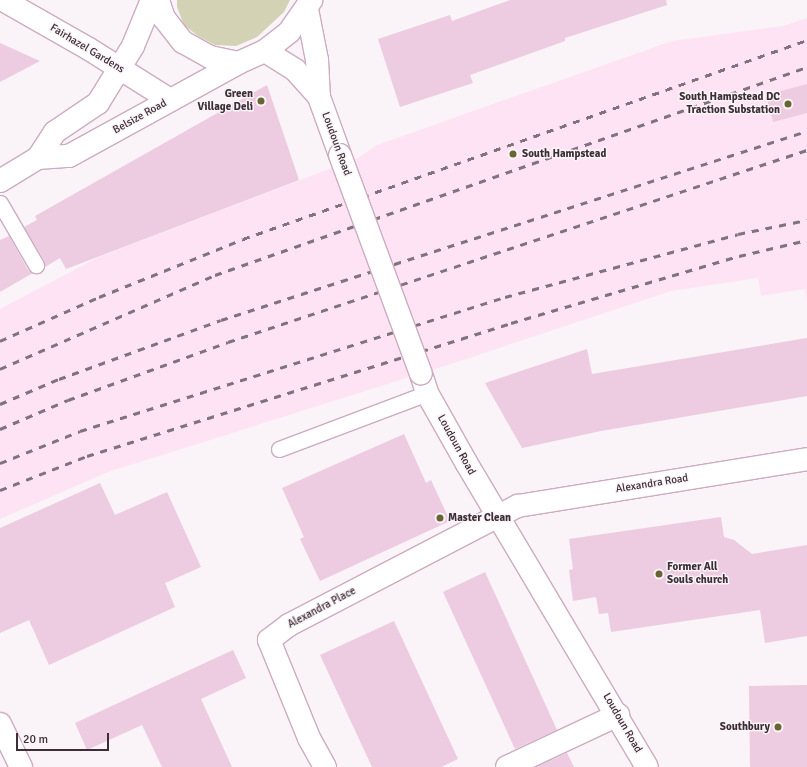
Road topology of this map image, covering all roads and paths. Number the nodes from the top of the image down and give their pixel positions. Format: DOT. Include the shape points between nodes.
graph roads {
  1 [pos="3,0"];
  2 [pos="152,0"];
  3 [pos="158,0"];
  4 [pos="309,5"];
  5 [pos="265,51"];
  6 [pos="238,63"];
  7 [pos="121,70"];
  8 [pos="319,97"];
  9 [pos="170,100"];
  10 [pos="38,158"];
  11 [pos="0,181"];
  12 [pos="0,203"];
  13 [pos="36,265"];
  14 [pos="424,384"];
  15 [pos="279,449"];
  16 [pos="807,459"];
  17 [pos="499,516"];
  18 [pos="618,715"];
  19 [pos="0,724"];
  20 [pos="21,767"];
  21 [pos="325,767"];
  22 [pos="507,767"];
  23 [pos="647,767"];
  1 -- 7 [label="street, Fairhazel Gardens"];
  2 -- 7 [label="street, Belsize Road"];
  3 -- 6 [label="street" via="164,18 183,42 210,57"];
  4 -- 5 [label="street, Belsize Road" via="289,32"];
  4 -- 8 [label="street, Loudoun Road"];
  5 -- 6 [label="street, Belsize Road"];
  5 -- 8 [label="street, Loudoun Road" via="295,70"];
  6 -- 9 [label="street, Belsize Road"];
  7 -- 9 [label="street, Fairhazel Gardens"];
  7 -- 10 [label="street, Belsize Road" via="98,103 55,132"];
  8 -- 14 [label="street, Loudoun Road, bridge"];
  9 -- 10 [label="street, Belsize Road" via="69,156"];
  10 -- 11 [label="street, Belsize Road"];
  12 -- 13 [label="lane"];
  14 -- 15 [label="lane"];
  14 -- 17 [label="street, Loudoun Road" via="467,464"];
  16 -- 17 [label="street, Alexandra Road" via="518,506"];
  17 -- 18 [label="street, Loudoun Road"];
  17 -- 21 [label="street, Alexandra Place" via="289,625 269,640 309,738"];
  18 -- 22 [label="street"];
  18 -- 23 [label="street, Loudoun Road"];
  19 -- 20 [label="street"];
}
